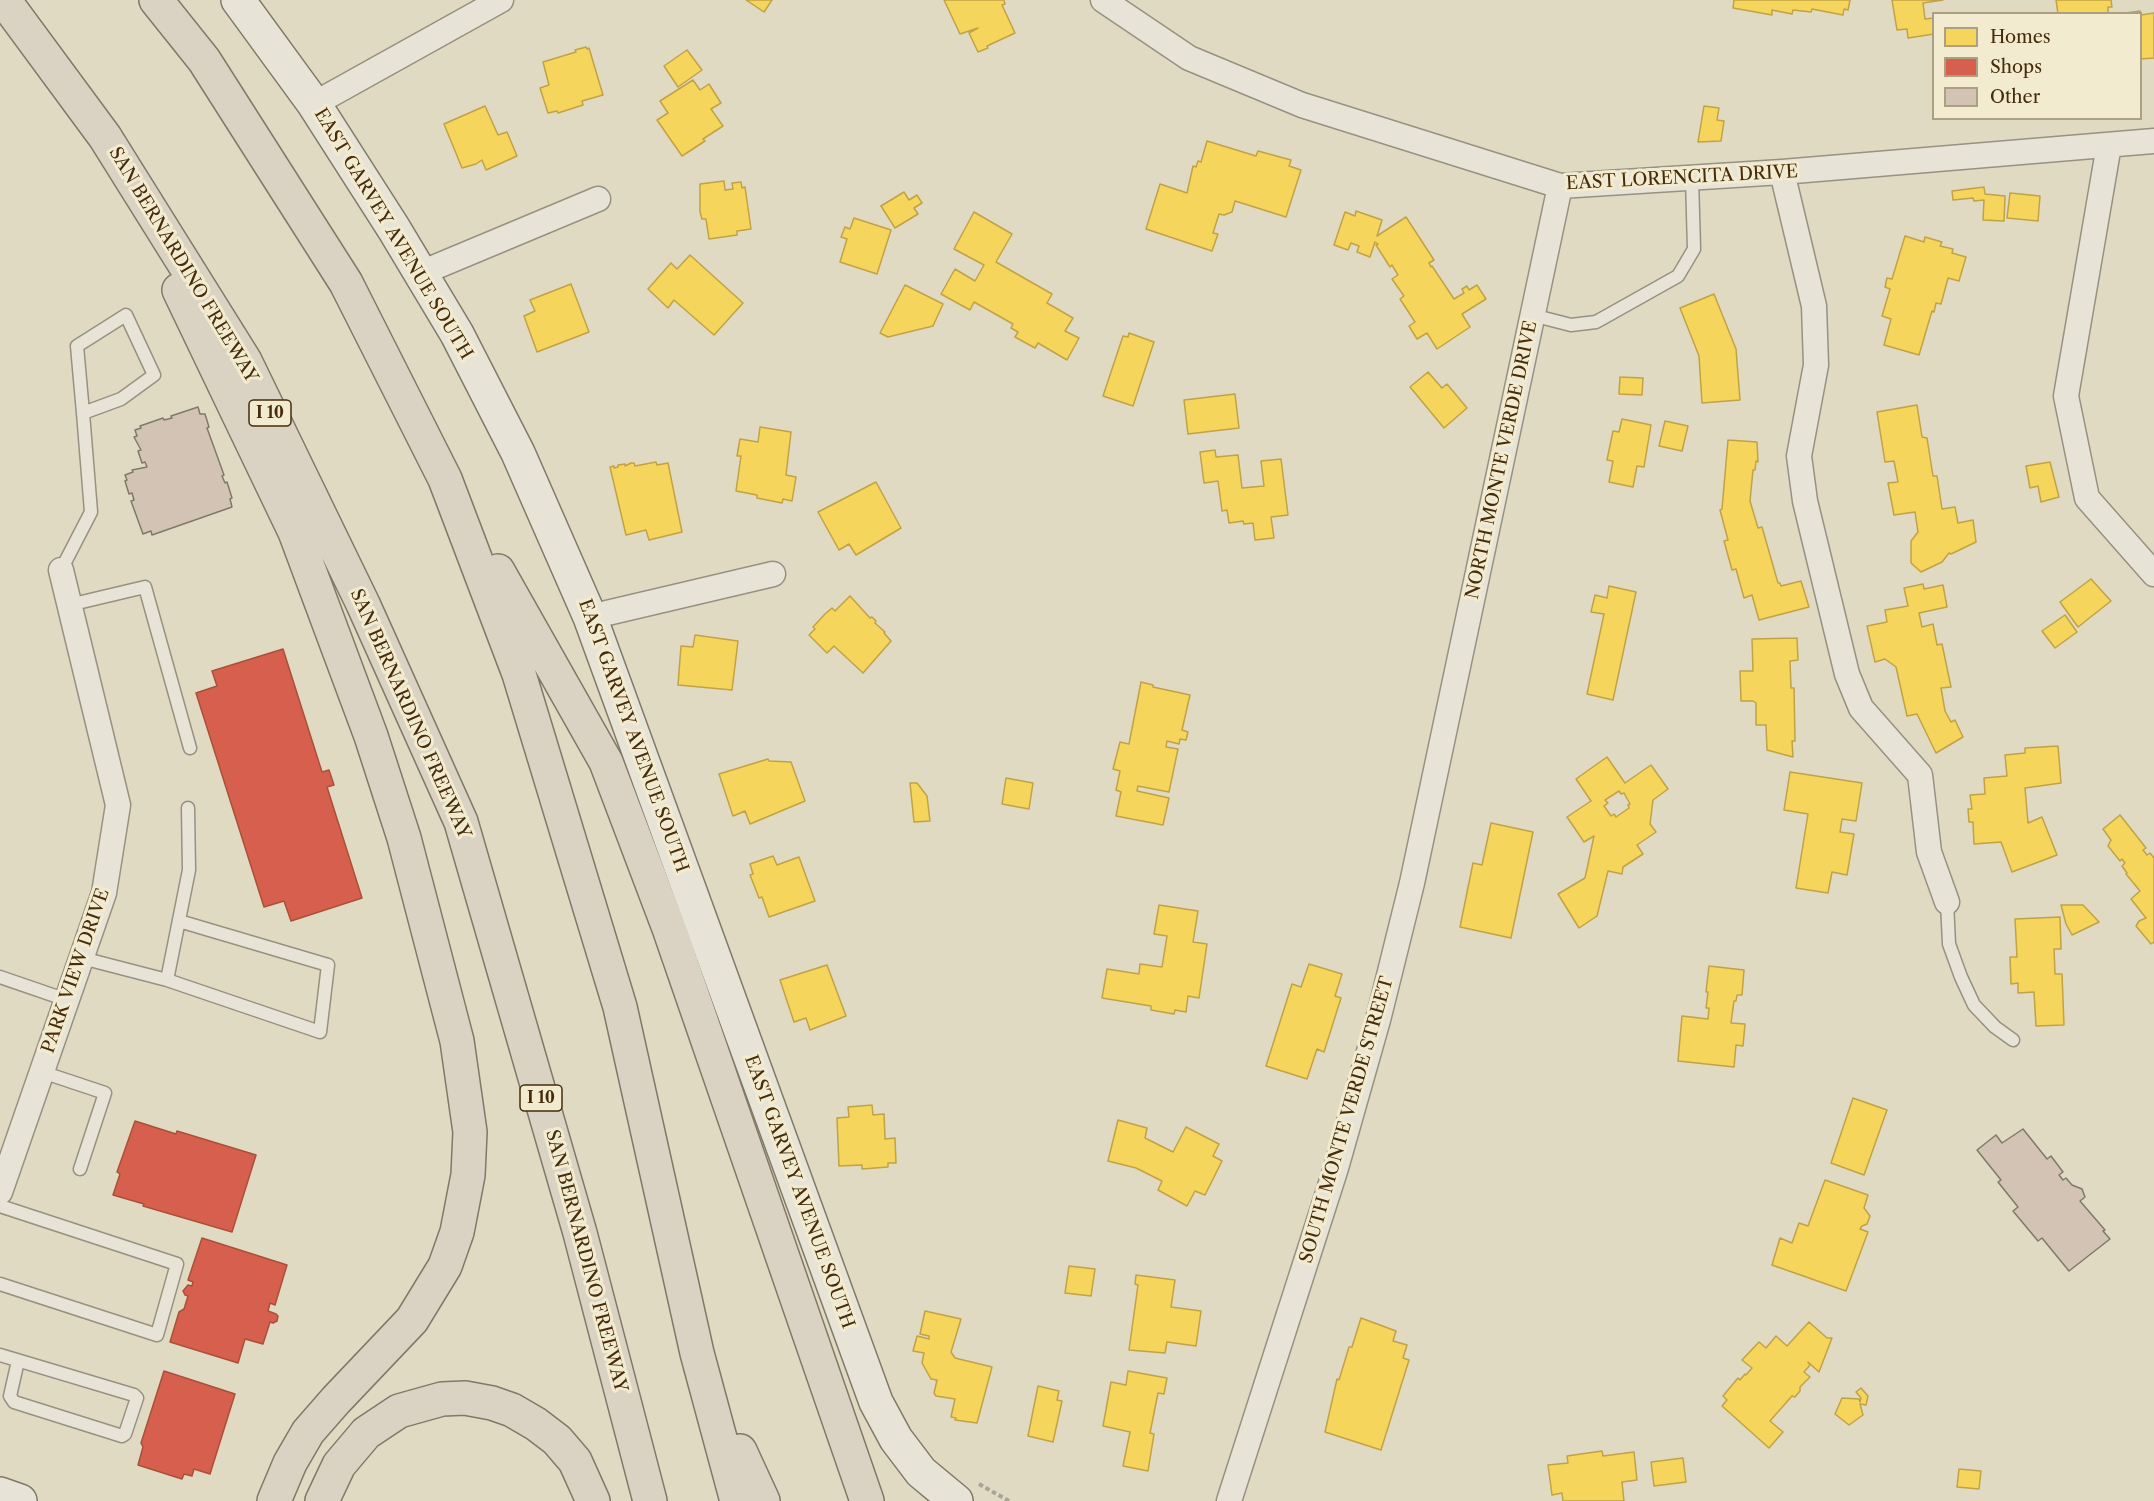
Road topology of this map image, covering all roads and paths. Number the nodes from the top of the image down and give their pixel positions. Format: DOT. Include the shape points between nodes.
graph roads {
  1 [pos="4,0"];
  2 [pos="156,0"];
  3 [pos="238,0"];
  4 [pos="501,0"];
  5 [pos="1103,0"];
  6 [pos="314,104"];
  7 [pos="105,137"];
  8 [pos="2154,141"];
  9 [pos="2109,145"];
  10 [pos="1782,172"];
  11 [pos="1692,178"];
  12 [pos="1560,186"];
  13 [pos="598,199"];
  14 [pos="421,273"];
  15 [pos="1533,315"];
  16 [pos="83,413"];
  17 [pos="445,479"];
  18 [pos="61,570"];
  19 [pos="773,574"];
  20 [pos="2154,574"];
  21 [pos="69,605"];
  22 [pos="590,617"];
  23 [pos="1443,733"];
  24 [pos="190,748"];
  25 [pos="188,808"];
  26 [pos="1947,902"];
  27 [pos="179,921"];
  28 [pos="82,958"];
  29 [pos="0,977"];
  30 [pos="167,980"];
  31 [pos="67,1000"];
  32 [pos="2013,1040"];
  33 [pos="42,1072"];
  34 [pos="80,1169"];
  35 [pos="0,1192"];
  36 [pos="0,1206"];
  37 [pos="0,1284"];
  38 [pos="697,1353"];
  39 [pos="0,1355"];
  40 [pos="18,1361"];
  41 [pos="964,1491"];
  42 [pos="0,1494"];
  43 [pos="1234,1499"];
  44 [pos="20,1501"];
  45 [pos="274,1501"];
  46 [pos="322,1501"];
  47 [pos="593,1501"];
  48 [pos="650,1501"];
  49 [pos="737,1501"];
  50 [pos="763,1501"];
  51 [pos="867,1501"];
  52 [pos="1009,1501"];
  1 -- 7 [label="highway, SAN BERNARDINO FREEWAY / I 10"];
  2 -- 17 [label="highway" via="204,60 346,283"];
  3 -- 6 [label="street, EAST GARVEY AVENUE SOUTH"];
  4 -- 6 [label="street"];
  5 -- 12 [label="street, EAST LORENCITA DRIVE" via="1189,58 1302,105"];
  6 -- 14 [label="street, EAST GARVEY AVENUE SOUTH"];
  7 -- 45 [label="highway" via="295,532 370,736 405,838 457,1041 470,1132 468,1175 457,1232 445,1266 412,1320 308,1432"];
  7 -- 48 [label="highway, SAN BERNARDINO FREEWAY / I 10" via="245,361 363,604 461,822 580,1233"];
  8 -- 9 [label="street, EAST LORENCITA DRIVE"];
  9 -- 10 [label="street, EAST LORENCITA DRIVE"];
  9 -- 20 [label="street" via="2066,396 2087,498"];
  10 -- 11 [label="street, EAST LORENCITA DRIVE"];
  10 -- 26 [label="street" via="1814,306 1816,365 1799,456 1805,501 1846,674 1861,708 1920,775 1929,852"];
  11 -- 12 [label="street, EAST LORENCITA DRIVE"];
  11 -- 15 [label="lane" via="1694,249 1678,276 1596,322 1571,325"];
  12 -- 15 [label="street, NORTH MONTE VERDE DRIVE"];
  13 -- 14 [label="street"];
  14 -- 22 [label="street, EAST GARVEY AVENUE SOUTH" via="508,434"];
  15 -- 23 [label="street, NORTH MONTE VERDE DRIVE"];
  16 -- 16 [label="lane" via="77,346 126,315 154,375 121,399"];
  16 -- 18 [label="lane" via="92,512"];
  17 -- 38 [label="highway" via="519,674 620,1007"];
  17 -- 51 [label="highway" via="606,762 670,931"];
  18 -- 21 [label="street, PARK VIEW DRIVE"];
  19 -- 22 [label="street"];
  21 -- 24 [label="lane" via="145,587"];
  21 -- 28 [label="street, PARK VIEW DRIVE" via="118,805 104,893"];
  22 -- 41 [label="street, EAST GARVEY AVENUE SOUTH" via="876,1402 896,1439 921,1472"];
  23 -- 43 [label="street, SOUTH MONTE VERDE STREET" via="1412,884 1378,1020"];
  25 -- 27 [label="lane" via="189,870"];
  26 -- 32 [label="lane" via="1949,944 1974,1005"];
  27 -- 30 [label="lane"];
  27 -- 30 [label="lane" via="328,965 320,1032"];
  28 -- 30 [label="lane"];
  28 -- 31 [label="street, PARK VIEW DRIVE"];
  29 -- 31 [label="lane"];
  31 -- 33 [label="street, PARK VIEW DRIVE"];
  33 -- 34 [label="lane" via="105,1093"];
  33 -- 35 [label="street, PARK VIEW DRIVE"];
  36 -- 37 [label="lane" via="177,1264 157,1335"];
  38 -- 49 [label="highway"];
  38 -- 50 [label="highway"];
  39 -- 40 [label="lane"];
  40 -- 40 [label="lane" via="134,1395 137,1398 125,1434 14,1402 10,1396"];
  41 -- 52 [label="path" via="993,1494"];
  42 -- 44 [label="street"];
  46 -- 47 [label="highway" via="339,1465 366,1433 399,1411 441,1399 465,1398 512,1410 543,1429 575,1461"];
}
